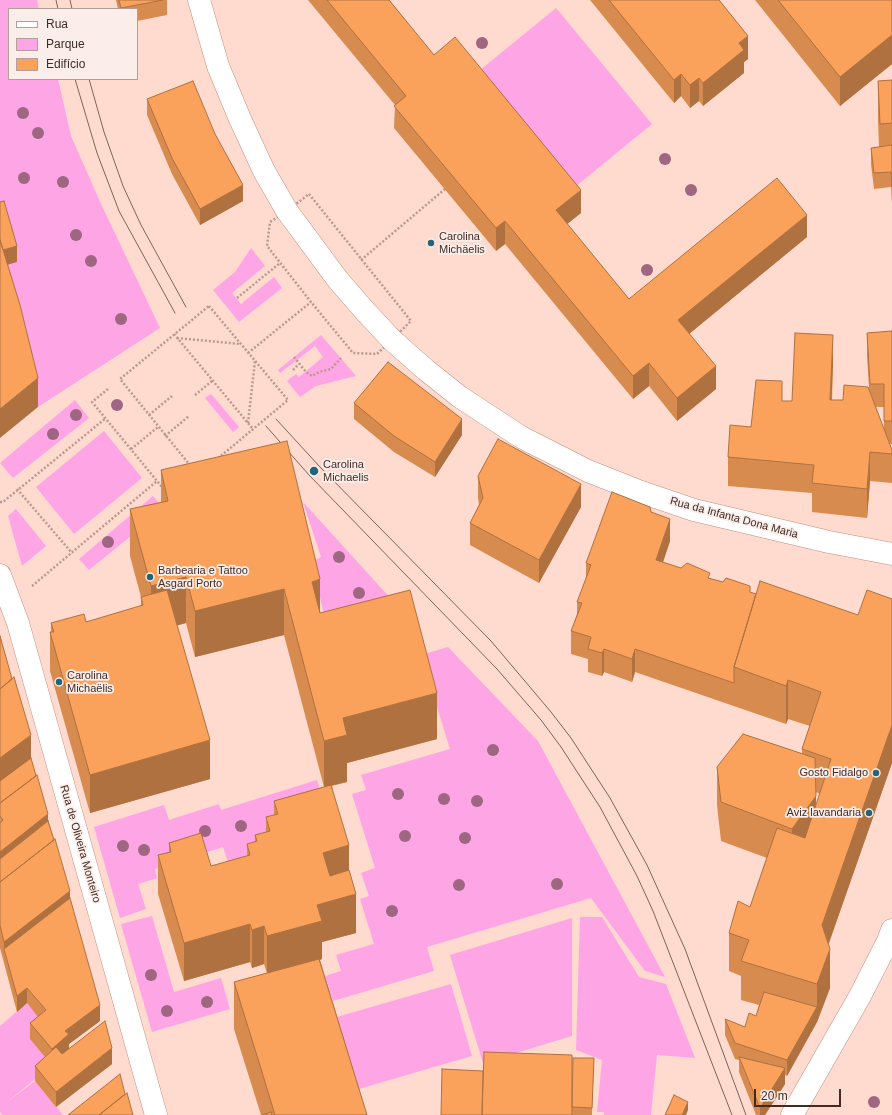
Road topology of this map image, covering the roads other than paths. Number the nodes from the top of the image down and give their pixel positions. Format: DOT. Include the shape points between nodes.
graph roads {
  1 [pos="199,0"];
  2 [pos="892,554"];
  3 [pos="0,575"];
  4 [pos="892,930"];
  5 [pos="156,1115"];
  6 [pos="792,1115"];
  1 -- 2 [label="street, Rua da Infanta Dona Maria" via="218,66 240,119 264,171 287,211 338,280 392,340 426,370 460,397 521,436 588,471 641,492 694,510"];
  3 -- 5 [label="street, Rua de Oliveira Monteiro" via="18,623"];
  4 -- 6 [label="street" via="860,996"];
}
